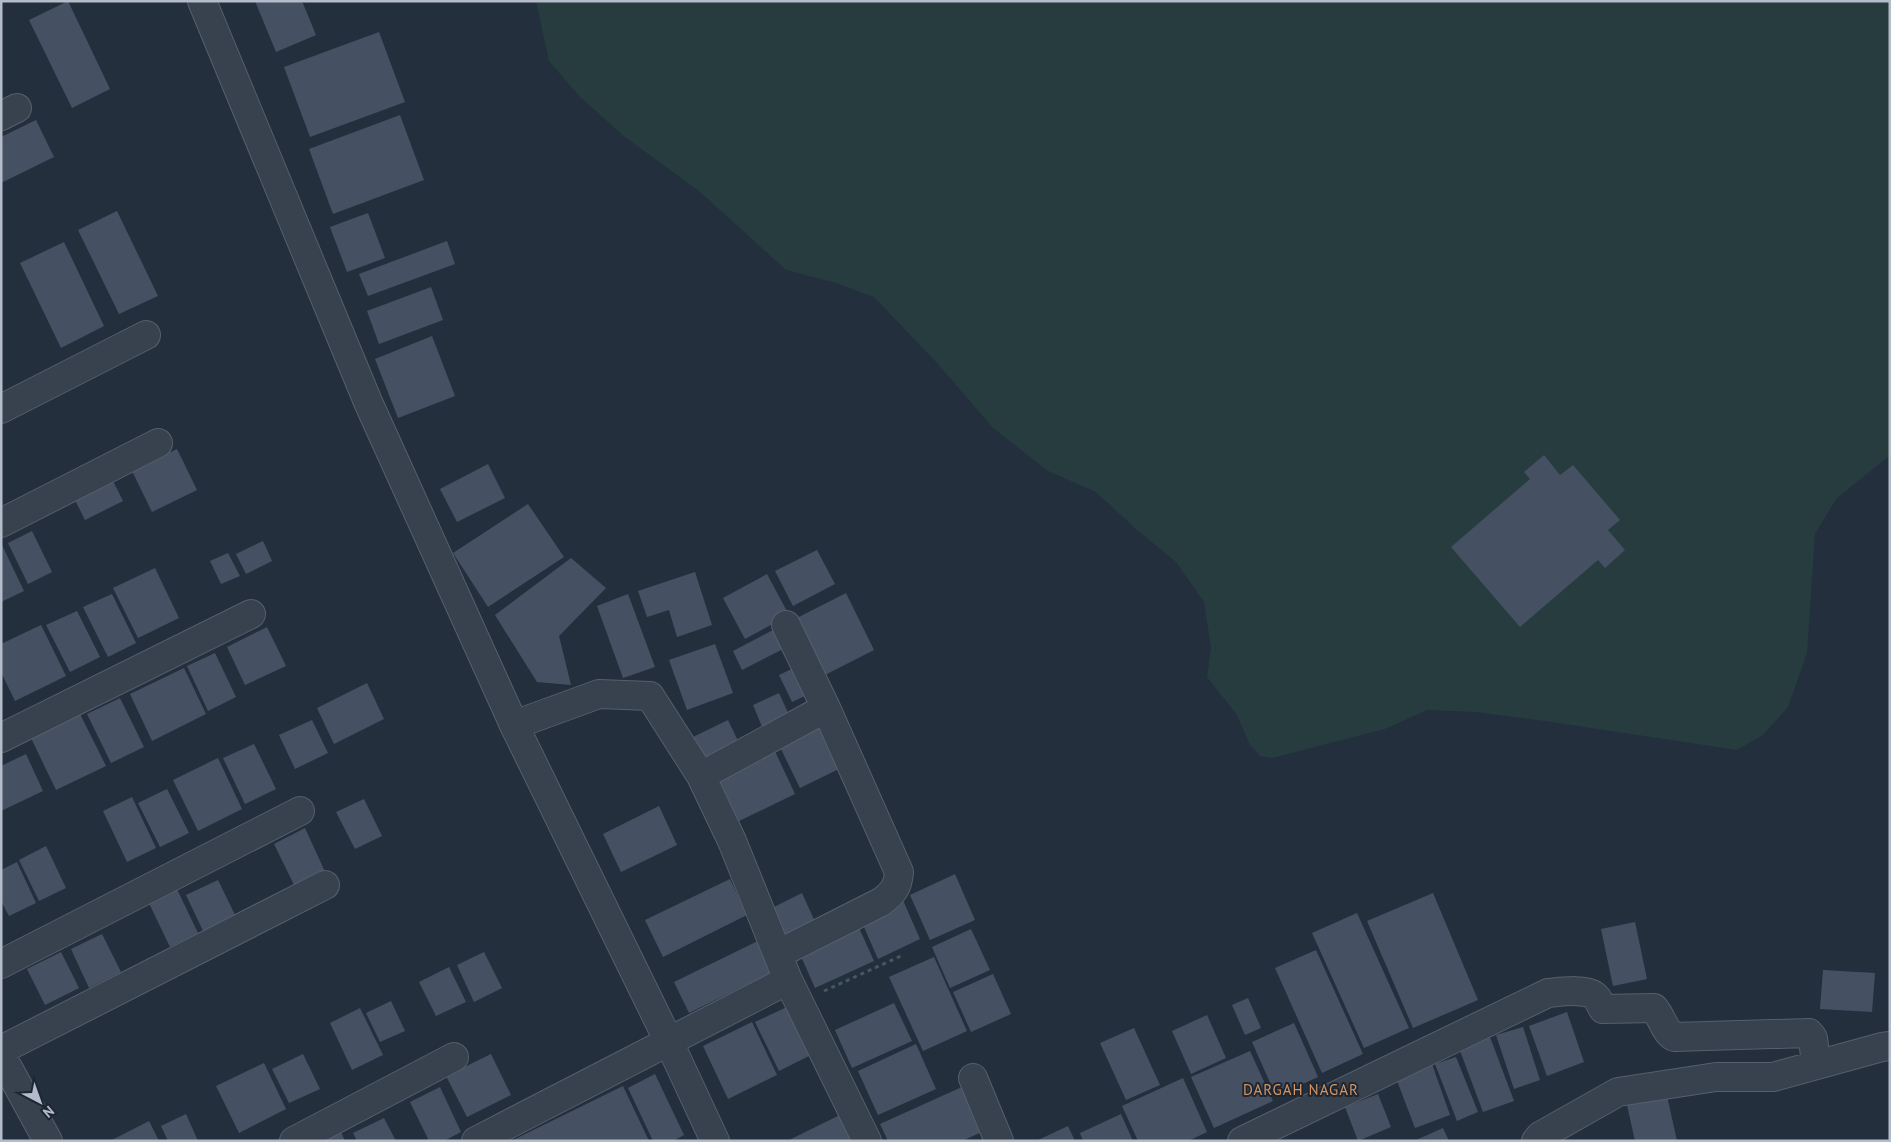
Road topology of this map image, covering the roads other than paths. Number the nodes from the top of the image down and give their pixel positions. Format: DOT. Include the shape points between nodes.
graph roads {
  1 [pos="202,1"];
  2 [pos="146,335"];
  3 [pos="1,409"];
  4 [pos="158,443"];
  5 [pos="1,523"];
  6 [pos="251,614"];
  7 [pos="786,625"];
  8 [pos="826,708"];
  9 [pos="514,725"];
  10 [pos="1,738"];
  11 [pos="701,776"];
  12 [pos="300,810"];
  13 [pos="325,885"];
  14 [pos="778,954"];
  15 [pos="1,964"];
  16 [pos="794,992"];
  17 [pos="669,1042"];
  18 [pos="1890,1046"];
  19 [pos="1,1050"];
  20 [pos="1,1055"];
  21 [pos="454,1057"];
  22 [pos="1816,1065"];
  23 [pos="973,1078"];
  24 [pos="48,1141"];
  25 [pos="294,1141"];
  26 [pos="476,1141"];
  27 [pos="715,1141"];
  28 [pos="867,1141"];
  29 [pos="1000,1141"];
  30 [pos="1242,1141"];
  31 [pos="1536,1141"];
  1 -- 9 [label="street" via="368,402"];
  2 -- 3 [label="street"];
  4 -- 5 [label="street"];
  6 -- 10 [label="street"];
  7 -- 8 [label="street"];
  8 -- 11 [label="street"];
  8 -- 14 [label="street" via="899,872 898,884 893,893 881,902"];
  9 -- 11 [label="street" via="599,694 650,696"];
  9 -- 17 [label="street"];
  11 -- 14 [label="street" via="732,840"];
  12 -- 15 [label="street"];
  13 -- 19 [label="street"];
  14 -- 16 [label="street"];
  16 -- 17 [label="street"];
  16 -- 28 [label="street"];
  17 -- 26 [label="street"];
  17 -- 27 [label="street"];
  18 -- 22 [label="street"];
  20 -- 24 [label="street"];
  21 -- 25 [label="street"];
  22 -- 30 [label="street" via="1813,1038 1809,1033 1674,1037 1667,1032 1654,1008 1604,1009 1591,993 1548,993"];
  22 -- 31 [label="street" via="1773,1077 1716,1077 1618,1092"];
  23 -- 29 [label="street"];
}
